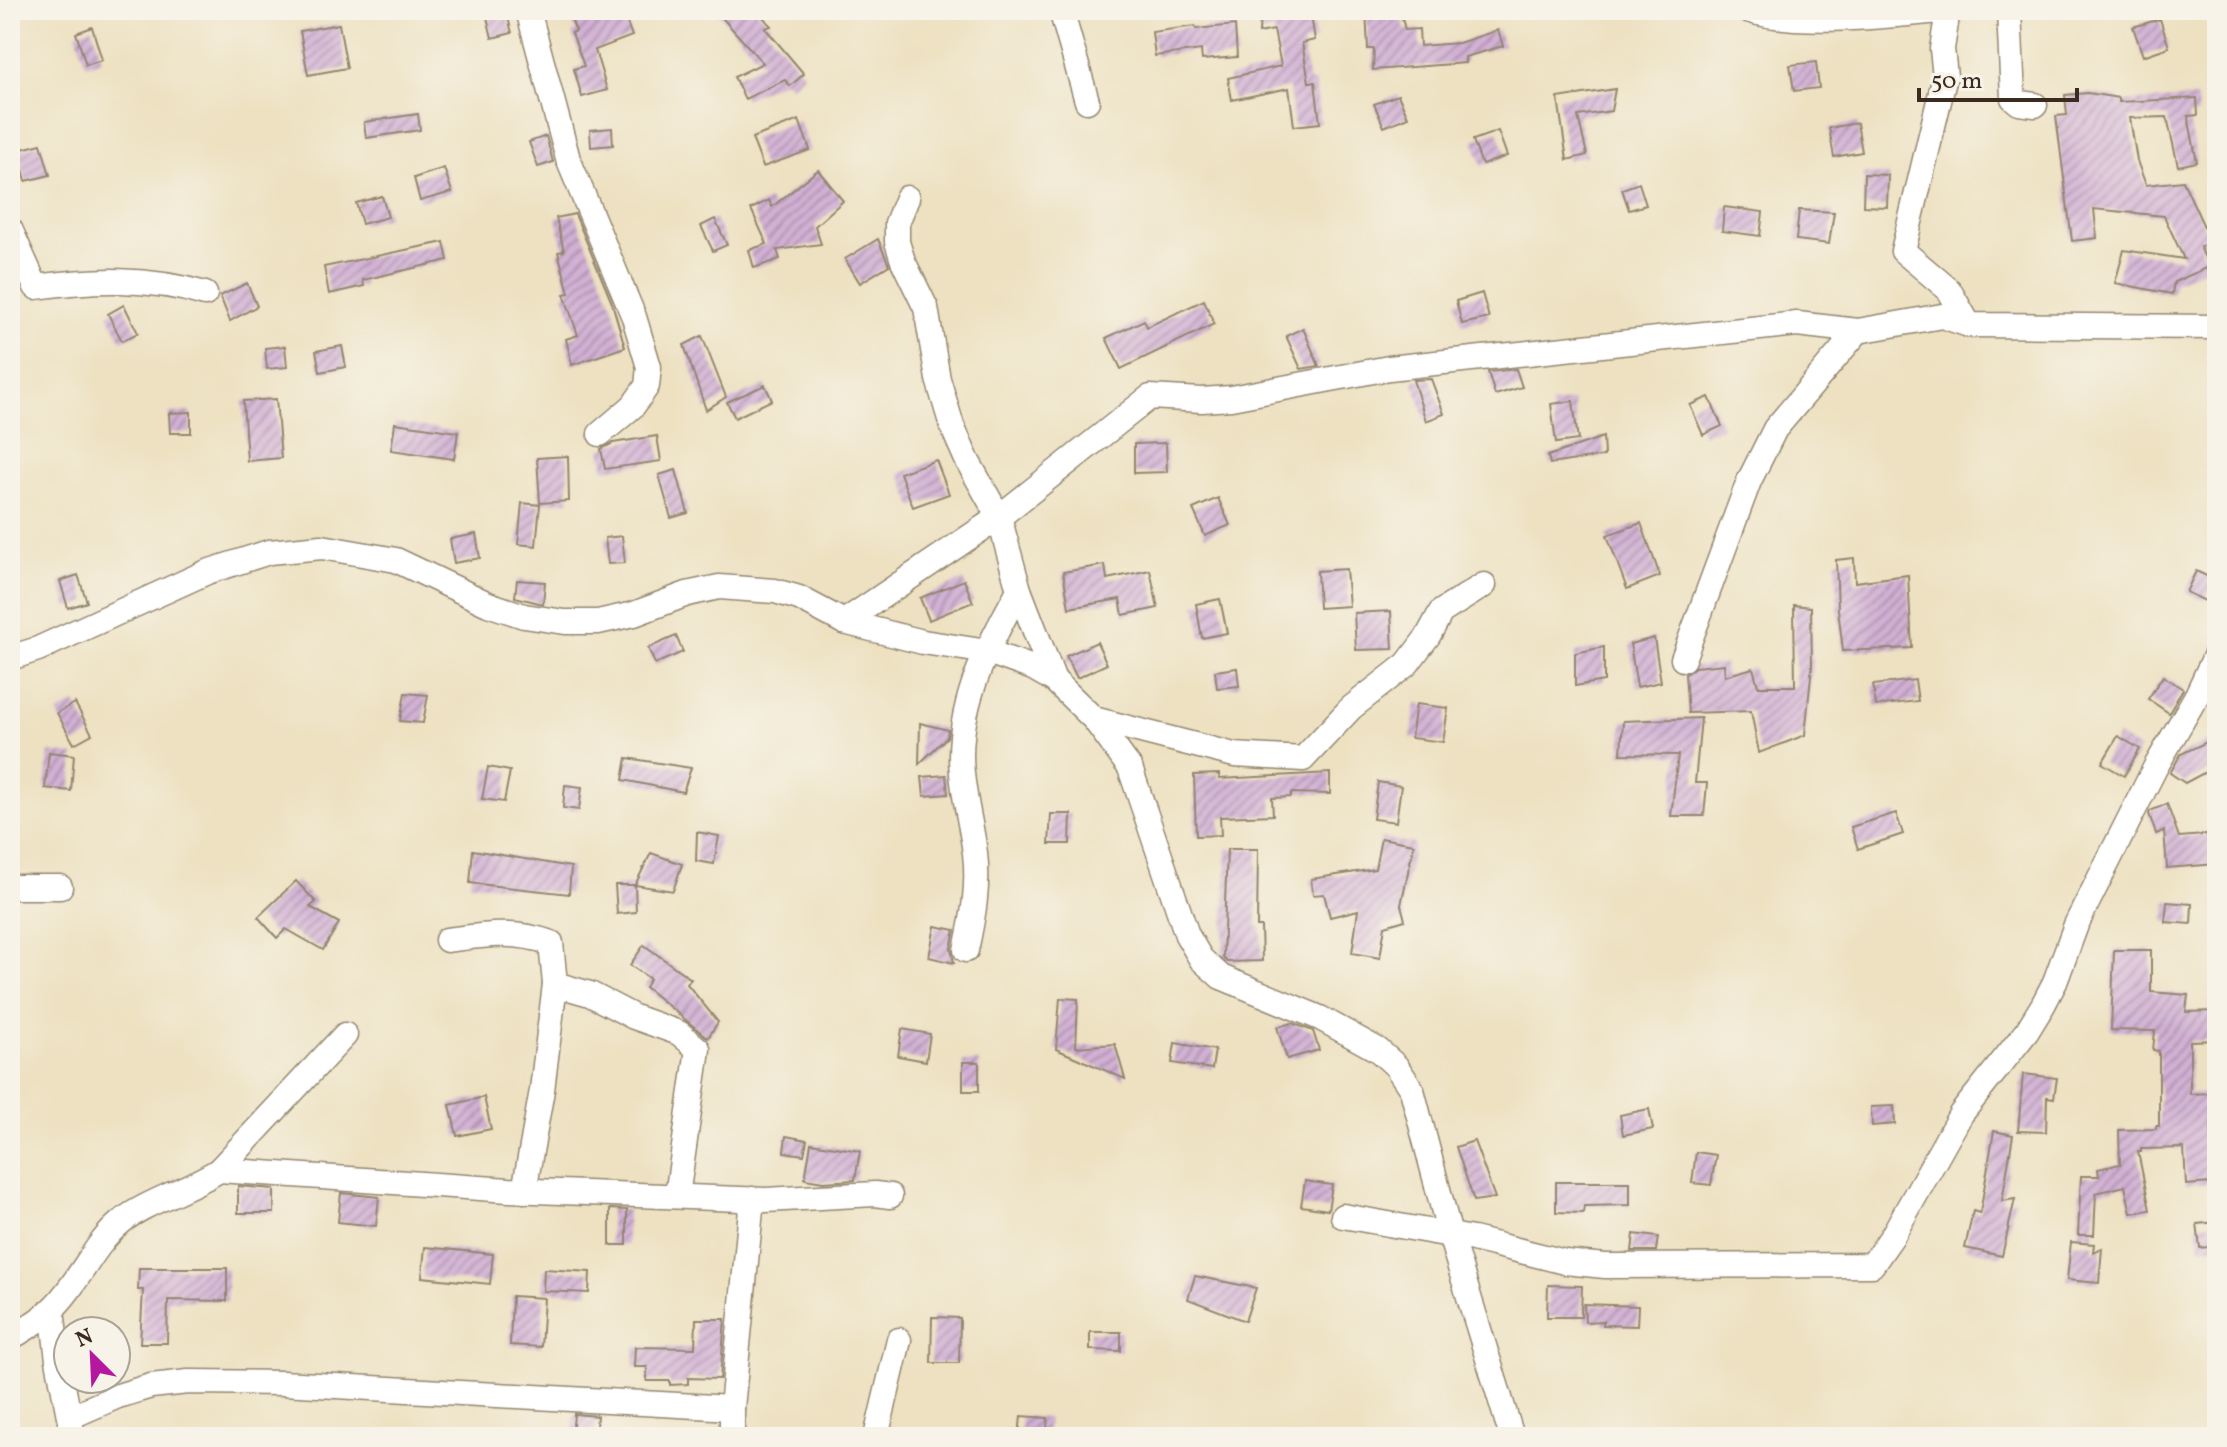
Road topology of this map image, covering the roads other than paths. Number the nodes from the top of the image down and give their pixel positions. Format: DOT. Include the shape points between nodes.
graph roads {
  1 [pos="528,10"];
  2 [pos="1061,10"];
  3 [pos="1747,10"];
  4 [pos="1949,10"];
  5 [pos="2009,10"];
  6 [pos="1888,15"];
  7 [pos="1942,49"];
  8 [pos="1087,101"];
  9 [pos="2035,105"];
  10 [pos="907,198"];
  11 [pos="10,229"];
  12 [pos="205,294"];
  13 [pos="1969,325"];
  14 [pos="2217,327"];
  15 [pos="1858,331"];
  16 [pos="600,434"];
  17 [pos="999,517"];
  18 [pos="1484,585"];
  19 [pos="1019,590"];
  20 [pos="844,622"];
  21 [pos="988,652"];
  22 [pos="2216,657"];
  23 [pos="10,658"];
  24 [pos="1683,659"];
  25 [pos="1054,680"];
  26 [pos="1094,719"];
  27 [pos="10,887"];
  28 [pos="60,887"];
  29 [pos="447,940"];
  30 [pos="966,950"];
  31 [pos="555,984"];
  32 [pos="345,1035"];
  33 [pos="219,1170"];
  34 [pos="524,1191"];
  35 [pos="677,1196"];
  36 [pos="890,1196"];
  37 [pos="752,1199"];
  38 [pos="1343,1216"];
  39 [pos="1450,1235"];
  40 [pos="52,1309"];
  41 [pos="10,1338"];
  42 [pos="899,1340"];
  43 [pos="732,1408"];
  44 [pos="72,1427"];
  45 [pos="732,1437"];
  46 [pos="876,1437"];
  47 [pos="1512,1437"];
  1 -- 16 [label="street" via="568,159 634,317 649,367 647,386 633,406"];
  2 -- 8 [label="street"];
  3 -- 6 [label="street" via="1797,18"];
  4 -- 6 [label="street"];
  4 -- 7 [label="street"];
  5 -- 9 [label="street" via="2013,98"];
  6 -- 7 [label="street"];
  7 -- 13 [label="street" via="1945,76 1903,251 1949,290"];
  10 -- 17 [label="street" via="897,223 900,252 926,308 952,426"];
  11 -- 12 [label="street" via="36,287 138,280"];
  13 -- 14 [label="street"];
  13 -- 15 [label="street" via="1942,316"];
  15 -- 17 [label="street" via="1797,324 1723,330 1389,368 1231,398 1150,397"];
  15 -- 24 [label="street" via="1775,429 1749,481"];
  17 -- 19 [label="street"];
  17 -- 20 [label="street"];
  18 -- 26 [label="street" via="1441,612 1407,664 1351,708 1303,759 1234,755"];
  19 -- 21 [label="street"];
  19 -- 25 [label="street"];
  20 -- 21 [label="street"];
  20 -- 23 [label="street" via="799,598 747,587 698,591 598,622 565,622 488,604 396,560 322,547 269,552 207,572"];
  21 -- 25 [label="street"];
  21 -- 30 [label="street" via="968,702 961,752 977,883"];
  22 -- 39 [label="street" via="2076,925 2043,1005 1961,1114 1872,1265 1629,1268 1565,1262"];
  25 -- 26 [label="street"];
  26 -- 39 [label="street" via="1130,768 1187,935 1201,959 1221,977 1353,1035 1396,1066 1412,1090"];
  27 -- 28 [label="street"];
  29 -- 31 [label="street" via="504,933 551,943"];
  31 -- 34 [label="street"];
  31 -- 35 [label="street" via="679,1033 698,1049"];
  32 -- 33 [label="street"];
  33 -- 34 [label="street"];
  33 -- 40 [label="street" via="121,1222"];
  34 -- 35 [label="street"];
  35 -- 37 [label="street"];
  36 -- 37 [label="street"];
  37 -- 43 [label="street"];
  38 -- 39 [label="street"];
  39 -- 47 [label="street"];
  40 -- 41 [label="street"];
  40 -- 44 [label="street"];
  42 -- 46 [label="street"];
  43 -- 44 [label="street" via="188,1382 118,1396"];
  43 -- 45 [label="street"];
}
